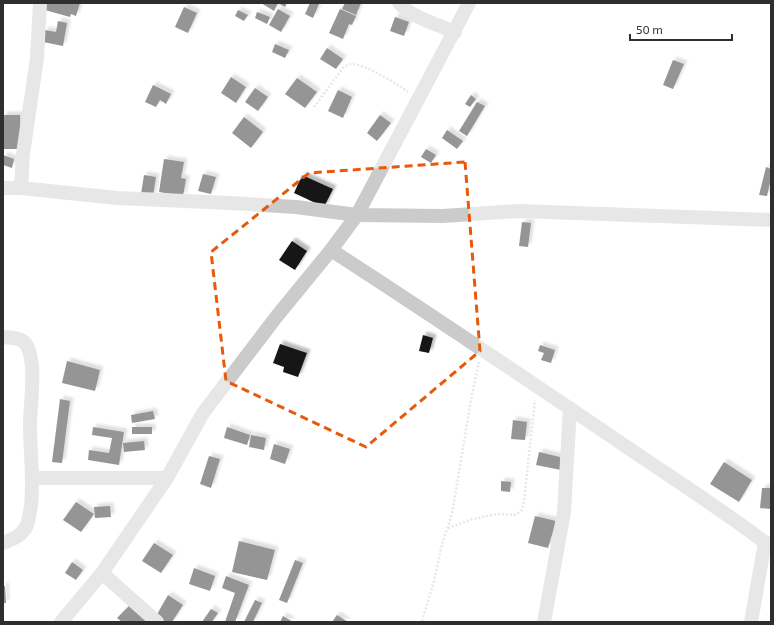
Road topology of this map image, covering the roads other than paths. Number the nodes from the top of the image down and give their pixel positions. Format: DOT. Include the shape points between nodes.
graph roads {
  1 [pos="40,3"];
  2 [pos="399,3"];
  3 [pos="469,3"];
  4 [pos="455,32"];
  5 [pos="3,188"];
  6 [pos="21,188"];
  7 [pos="358,215"];
  8 [pos="771,220"];
  9 [pos="331,250"];
  10 [pos="3,336"];
  11 [pos="570,408"];
  12 [pos="33,478"];
  13 [pos="167,478"];
  14 [pos="3,543"];
  15 [pos="768,545"];
  16 [pos="102,573"];
  17 [pos="62,622"];
  18 [pos="157,622"];
  19 [pos="544,622"];
  20 [pos="751,622"];
  1 -- 6 [label="street" via="37,58 23,154"];
  2 -- 4 [label="street" via="419,16"];
  3 -- 4 [label="street"];
  4 -- 7 [label="street"];
  5 -- 6 [label="street"];
  6 -- 7 [label="street" via="117,198 296,207"];
  7 -- 8 [label="street" via="443,216 519,210"];
  7 -- 9 [label="street"];
  9 -- 11 [label="street"];
  9 -- 13 [label="street" via="203,413"];
  10 -- 12 [label="street" via="21,340 27,345 30,354"];
  11 -- 15 [label="street"];
  11 -- 19 [label="street" via="564,512"];
  12 -- 13 [label="street"];
  12 -- 14 [label="street" via="29,519 25,528 15,538"];
  13 -- 16 [label="street"];
  15 -- 20 [label="street"];
  16 -- 17 [label="street"];
  16 -- 18 [label="street"];
}
